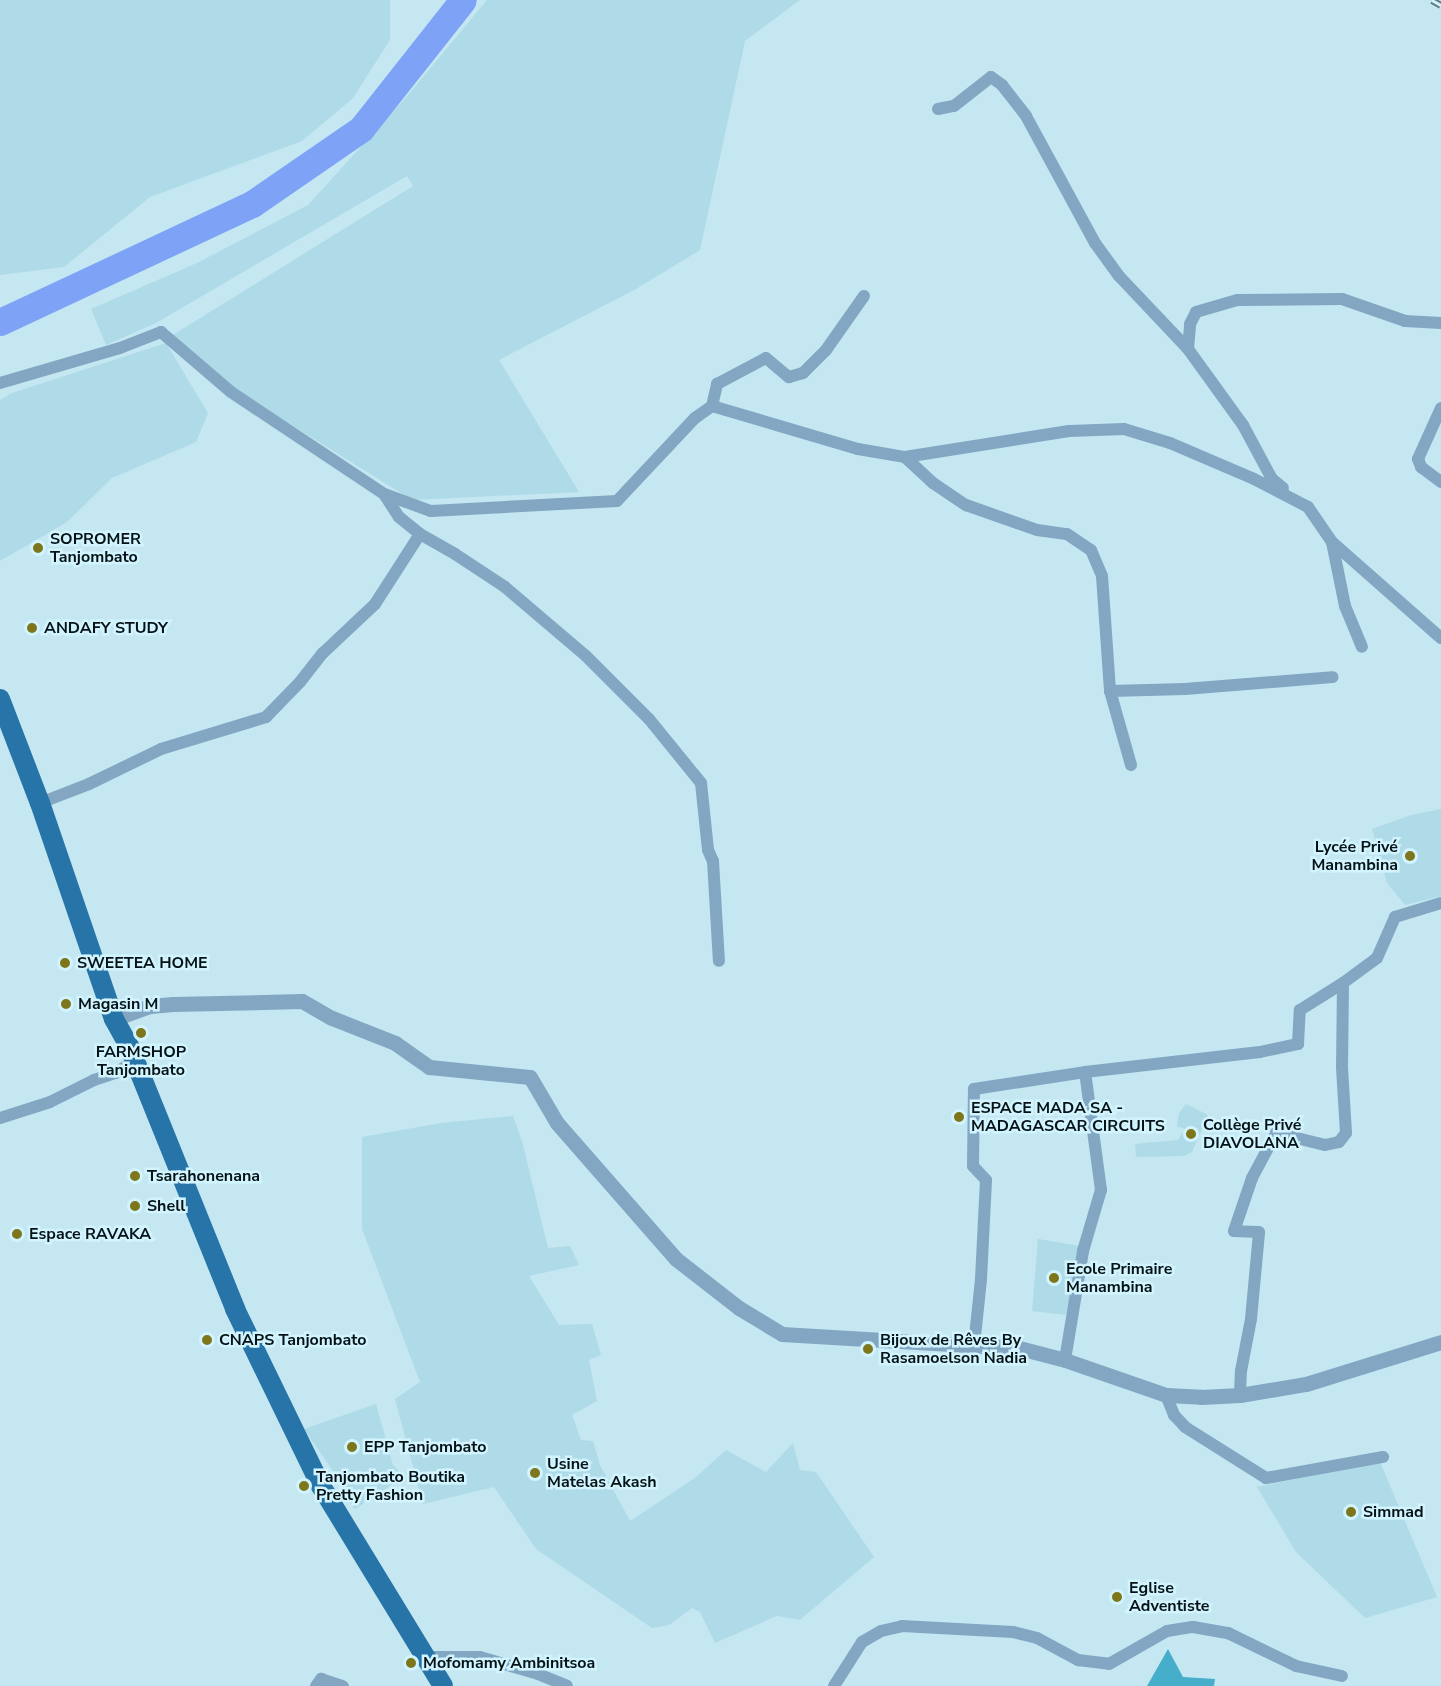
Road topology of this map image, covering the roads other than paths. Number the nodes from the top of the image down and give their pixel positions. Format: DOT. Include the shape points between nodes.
graph roads {
  1 [pos="938,109"];
  2 [pos="864,296"];
  3 [pos="1441,323"];
  4 [pos="1188,349"];
  5 [pos="0,383"];
  6 [pos="712,406"];
  7 [pos="1441,408"];
  8 [pos="905,457"];
  9 [pos="1441,482"];
  10 [pos="384,494"];
  11 [pos="1308,507"];
  12 [pos="420,534"];
  13 [pos="1332,542"];
  14 [pos="1441,638"];
  15 [pos="1362,646"];
  16 [pos="1333,677"];
  17 [pos="1110,691"];
  18 [pos="0,699"];
  19 [pos="1131,765"];
  20 [pos="40,803"];
  21 [pos="1441,903"];
  22 [pos="719,961"];
  23 [pos="1343,983"];
  24 [pos="114,1019"];
  25 [pos="134,1061"];
  26 [pos="1085,1072"];
  27 [pos="0,1118"];
  28 [pos="1441,1342"];
  29 [pos="974,1346"];
  30 [pos="1065,1360"];
  31 [pos="1166,1395"];
  32 [pos="1240,1395"];
  33 [pos="1383,1457"];
  34 [pos="425,1657"];
  35 [pos="1342,1676"];
  36 [pos="316,1686"];
  37 [pos="343,1686"];
  38 [pos="443,1686"];
  39 [pos="567,1686"];
  40 [pos="834,1686"];
  1 -- 4 [label="street" via="954,106 991,77 1002,86 1026,116 1095,243 1119,276"];
  2 -- 6 [label="street" via="826,350 802,373 789,377 766,358 717,384"];
  3 -- 4 [label="street" via="1405,321 1342,298 1237,300 1196,312 1190,324"];
  4 -- 11 [label="street" via="1243,425 1272,479"];
  5 -- 10 [label="street" via="161,332 231,392"];
  6 -- 8 [label="street" via="858,449"];
  6 -- 10 [label="street" via="694,418 616,501 431,511"];
  7 -- 9 [label="street" via="1418,459 1421,467"];
  8 -- 11 [label="street" via="1069,431 1124,429 1170,442"];
  8 -- 17 [label="street" via="933,483 966,505 1037,530 1067,534 1091,550 1102,576"];
  10 -- 12 [label="street" via="399,517"];
  11 -- 13 [label="street"];
  12 -- 20 [label="street" via="375,604 323,652 266,717 161,749"];
  12 -- 22 [label="street" via="505,587 586,656 649,719 701,783 708,850 713,861"];
  13 -- 14 [label="street"];
  13 -- 15 [label="street" via="1345,606"];
  16 -- 17 [label="street"];
  17 -- 19 [label="street"];
  18 -- 20 [label="main road"];
  20 -- 24 [label="main road"];
  21 -- 23 [label="street" via="1395,917 1377,958"];
  23 -- 26 [label="street" via="1300,1010 1298,1044 1189,1062"];
  23 -- 32 [label="street" via="1346,1133 1339,1142 1325,1145 1276,1133 1252,1178 1234,1231 1259,1233"];
  24 -- 25 [label="main road"];
  24 -- 29 [label="street" via="162,1005 302,1001 332,1018 395,1043 429,1067 530,1077 557,1123 676,1259 747,1313 782,1334"];
  25 -- 27 [label="street" via="50,1102"];
  25 -- 34 [label="main road" via="235,1309 321,1486"];
  26 -- 29 [label="street" via="975,1089 973,1166 986,1180"];
  26 -- 30 [label="street" via="1101,1190 1083,1251"];
  28 -- 32 [label="street" via="1305,1384"];
  29 -- 30 [label="street" via="1019,1348"];
  30 -- 31 [label="street"];
  31 -- 32 [label="street"];
  31 -- 33 [label="street" via="1174,1415 1185,1427 1266,1478"];
  34 -- 38 [label="main road"];
  34 -- 39 [label="street" via="480,1657"];
  35 -- 40 [label="street" via="1296,1666 1228,1633 1193,1627 1167,1631 1108,1664 1078,1660 1037,1638 1013,1632 902,1626 881,1631 862,1642"];
  36 -- 37 [label="street" via="321,1679"];
}
